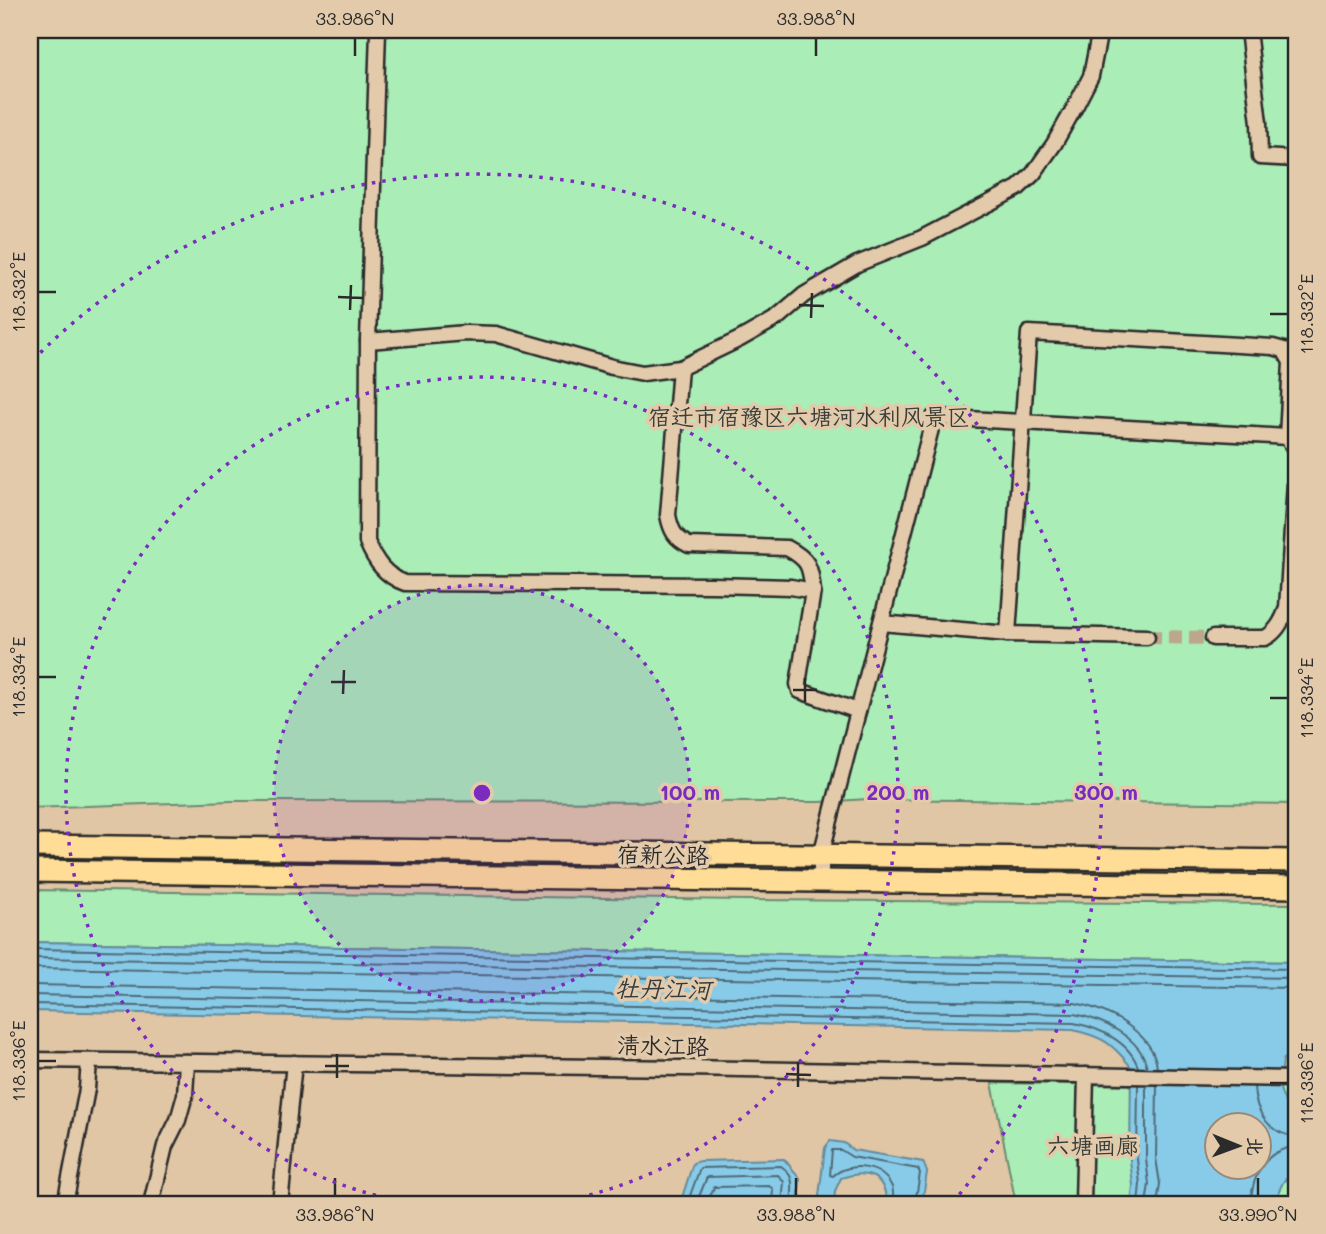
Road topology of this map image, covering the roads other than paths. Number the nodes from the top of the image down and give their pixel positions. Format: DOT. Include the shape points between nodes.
graph roads {
  1 [pos="378,30"];
  2 [pos="1100,30"];
  3 [pos="1248,30"];
  4 [pos="1296,159"];
  5 [pos="368,341"];
  6 [pos="680,368"];
  7 [pos="1022,422"];
  8 [pos="1287,437"];
  9 [pos="1296,454"];
  10 [pos="1296,467"];
  11 [pos="813,591"];
  12 [pos="881,623"];
  13 [pos="1008,635"];
  14 [pos="1147,637"];
  15 [pos="1213,638"];
  16 [pos="858,711"];
  17 [pos="30,846"];
  18 [pos="821,855"];
  19 [pos="1296,861"];
  20 [pos="30,871"];
  21 [pos="821,882"];
  22 [pos="1296,887"];
  23 [pos="30,1060"];
  24 [pos="89,1060"];
  25 [pos="187,1062"];
  26 [pos="294,1063"];
  27 [pos="1086,1076"];
  28 [pos="1296,1079"];
  29 [pos="30,1202"];
  30 [pos="66,1204"];
  31 [pos="151,1204"];
  32 [pos="280,1204"];
  33 [pos="1083,1204"];
  1 -- 5 [label="street"];
  2 -- 6 [label="street" via="1091,76 1076,105 1054,144 1018,188 922,238 857,264 804,295 777,318"];
  3 -- 4 [label="street" via="1260,157"];
  5 -- 6 [label="street" via="496,334 612,368 643,373"];
  5 -- 11 [label="street" via="367,542 380,566 396,580 426,584 713,584"];
  6 -- 11 [label="street" via="668,515 671,531 689,545 787,548 810,565"];
  7 -- 8 [label="street"];
  7 -- 8 [label="street" via="1029,333 1110,337 1284,350 1291,362"];
  7 -- 12 [label="street" via="934,416"];
  7 -- 13 [label="street"];
  8 -- 9 [label="street"];
  10 -- 15 [label="street" via="1284,616 1273,635 1265,638"];
  11 -- 16 [label="street" via="800,691"];
  12 -- 13 [label="street"];
  12 -- 16 [label="street"];
  13 -- 14 [label="street"];
  16 -- 18 [label="street"];
  17 -- 18 [label="highway, 宿新公路"];
  18 -- 19 [label="highway, 宿新公路"];
  18 -- 21 [label="street"];
  20 -- 21 [label="highway, 宿新公路"];
  21 -- 22 [label="highway, 宿新公路"];
  23 -- 24 [label="street, 清水江路"];
  24 -- 25 [label="street, 清水江路"];
  24 -- 30 [label="street"];
  25 -- 26 [label="street, 清水江路"];
  25 -- 31 [label="street" via="186,1095 165,1146"];
  26 -- 27 [label="street, 清水江路"];
  26 -- 32 [label="street"];
  27 -- 28 [label="street, 清水江路"];
  27 -- 33 [label="street"];
  29 -- 30 [label="street"];
}
